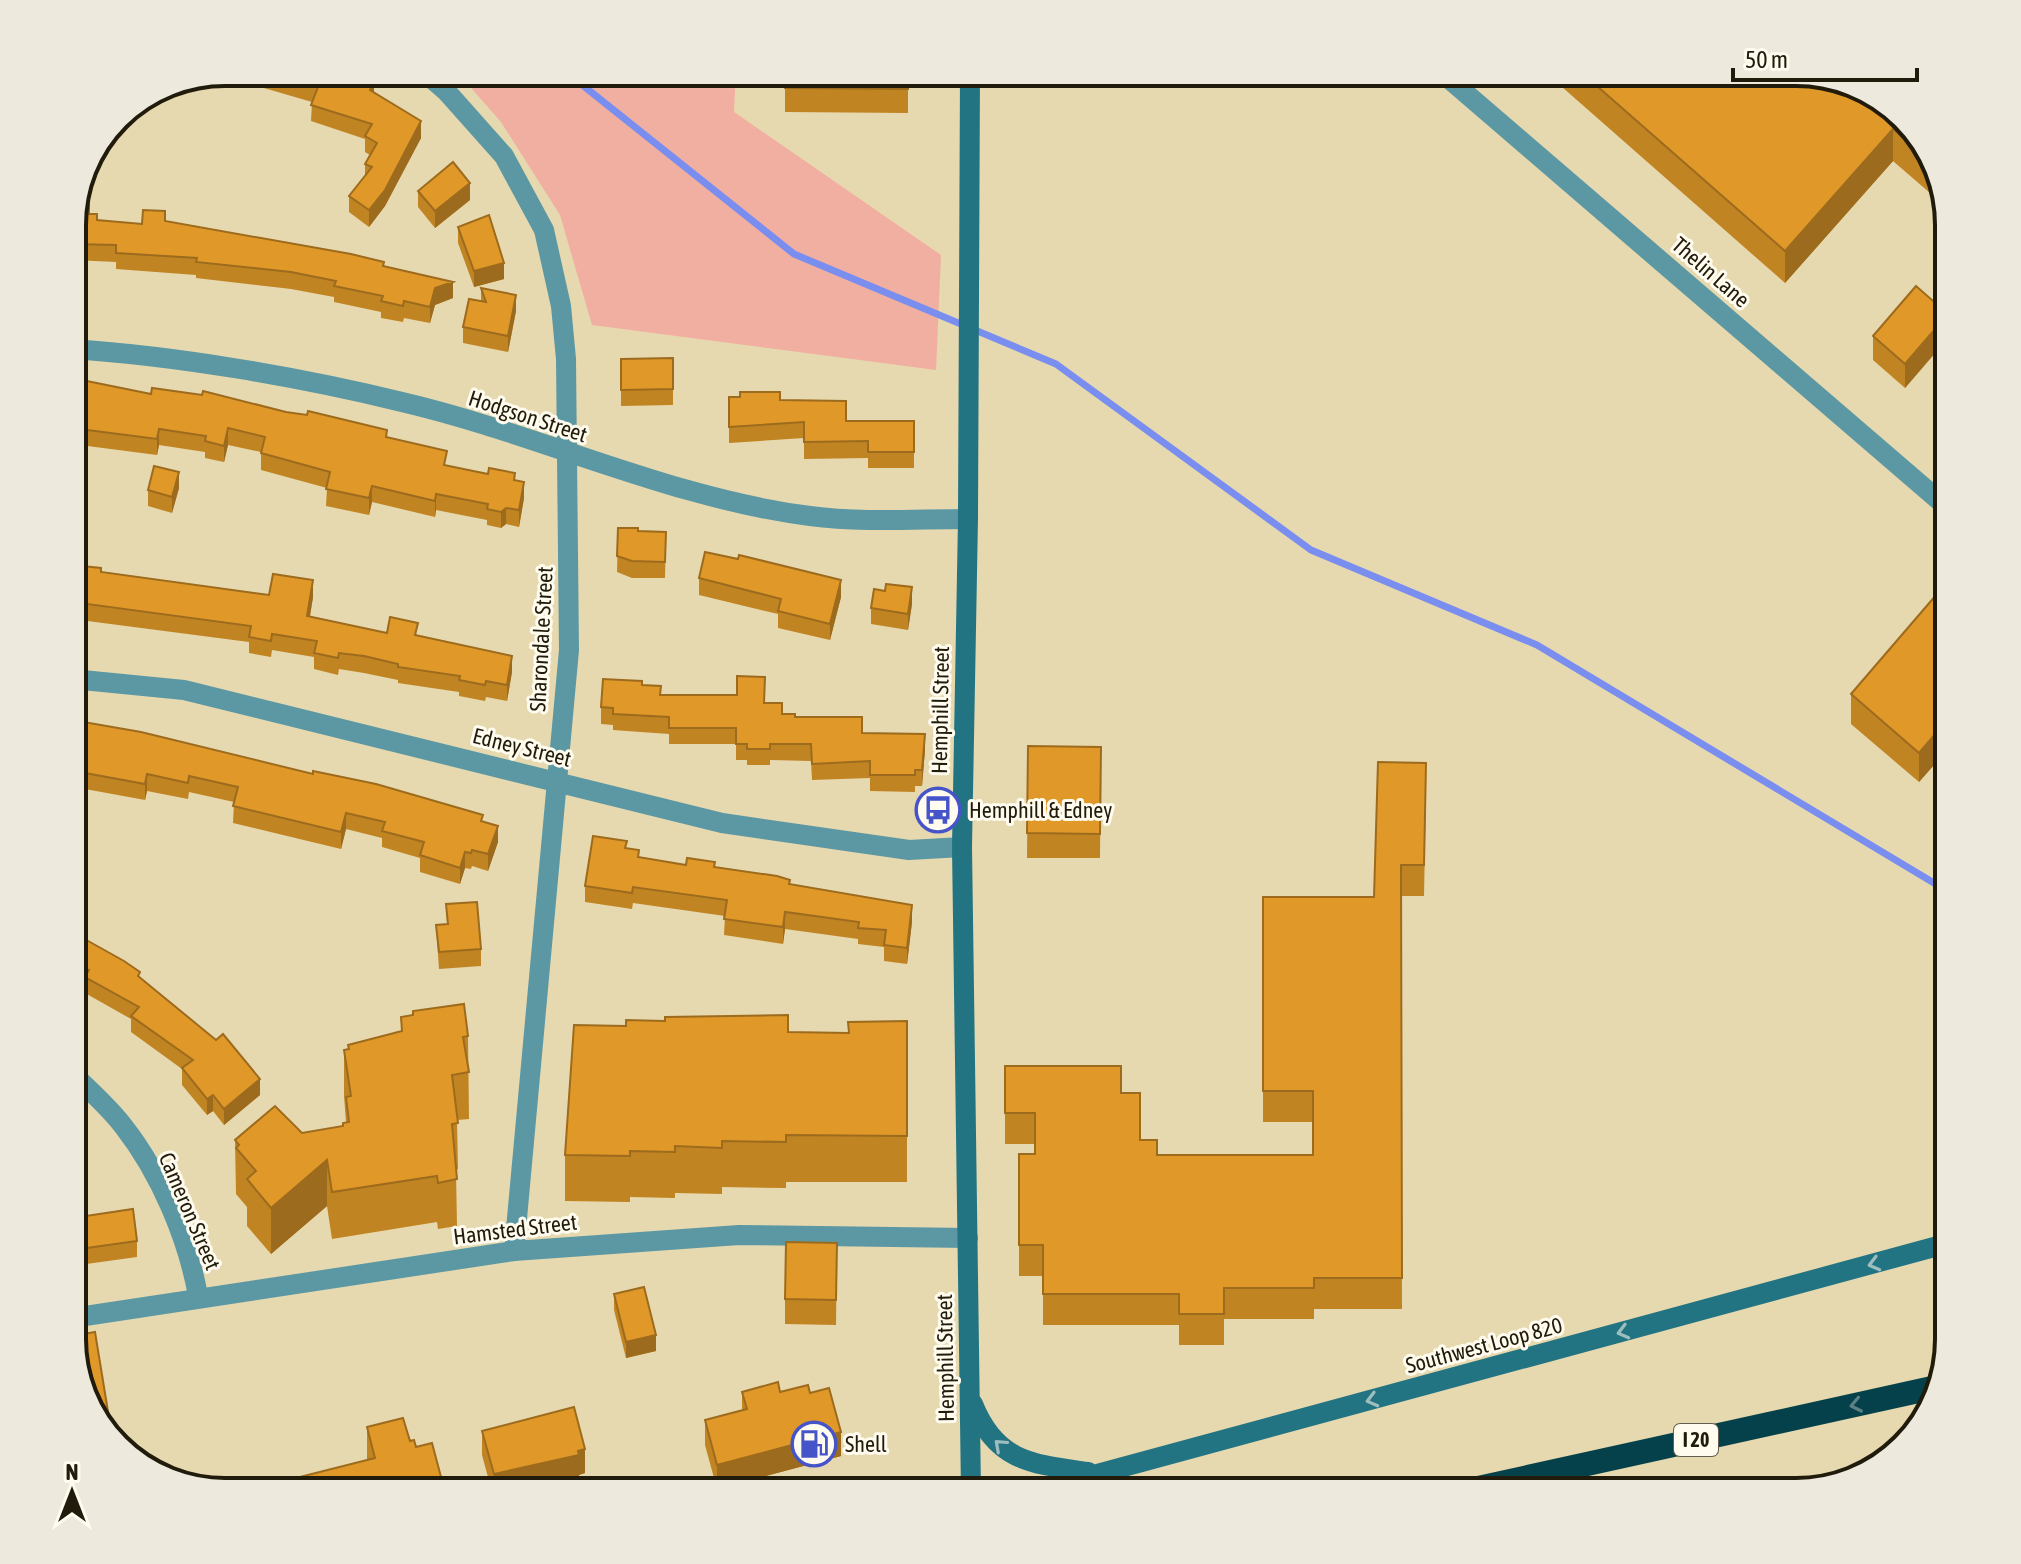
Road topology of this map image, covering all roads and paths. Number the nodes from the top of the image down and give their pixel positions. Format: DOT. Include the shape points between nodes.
graph roads {
  1 [pos="440,86"];
  2 [pos="970,86"];
  3 [pos="1457,86"];
  4 [pos="86,351"];
  5 [pos="569,456"];
  6 [pos="1935,497"];
  7 [pos="968,519"];
  8 [pos="86,680"];
  9 [pos="555,780"];
  10 [pos="962,847"];
  11 [pos="86,1088"];
  12 [pos="968,1238"];
  13 [pos="1935,1247"];
  14 [pos="514,1251"];
  15 [pos="198,1296"];
  16 [pos="86,1316"];
  17 [pos="1926,1389"];
  18 [pos="969,1396"];
  19 [pos="1100,1474"];
  20 [pos="971,1478"];
  21 [pos="1085,1478"];
  22 [pos="1524,1478"];
  1 -- 5 [label="street, Sharondale Street" via="504,156 544,230 561,306"];
  2 -- 7 [label="main road, Hemphill Street"];
  3 -- 6 [label="street, Thelin Lane"];
  4 -- 5 [label="street, Hodgson Street" via="223,368 402,402"];
  5 -- 7 [label="street, Hodgson Street" via="809,516"];
  5 -- 9 [label="street, Sharondale Street" via="569,650"];
  7 -- 10 [label="main road, Hemphill Street"];
  8 -- 9 [label="street, Edney Street" via="184,690"];
  9 -- 10 [label="street, Edney Street" via="722,823 909,850"];
  9 -- 14 [label="street, Sharondale Street"];
  10 -- 12 [label="main road, Hemphill Street"];
  11 -- 15 [label="street, Cameron Street" via="124,1127 155,1178 192,1265"];
  12 -- 14 [label="street, Hamsted Street" via="739,1235"];
  12 -- 18 [label="main road, Hemphill Street"];
  13 -- 19 [label="main road, Southwest Loop 820, one-way"];
  14 -- 15 [label="street, Hamsted Street"];
  15 -- 16 [label="street, Hamsted Street"];
  17 -- 22 [label="highway, I 20, one-way"];
  19 -- 18 [label="main road, one-way" via="1014,1457 985,1430"];
  18 -- 20 [label="main road, Hemphill Street"];
  19 -- 21 [label="main road, Southwest Loop 820"];
}
